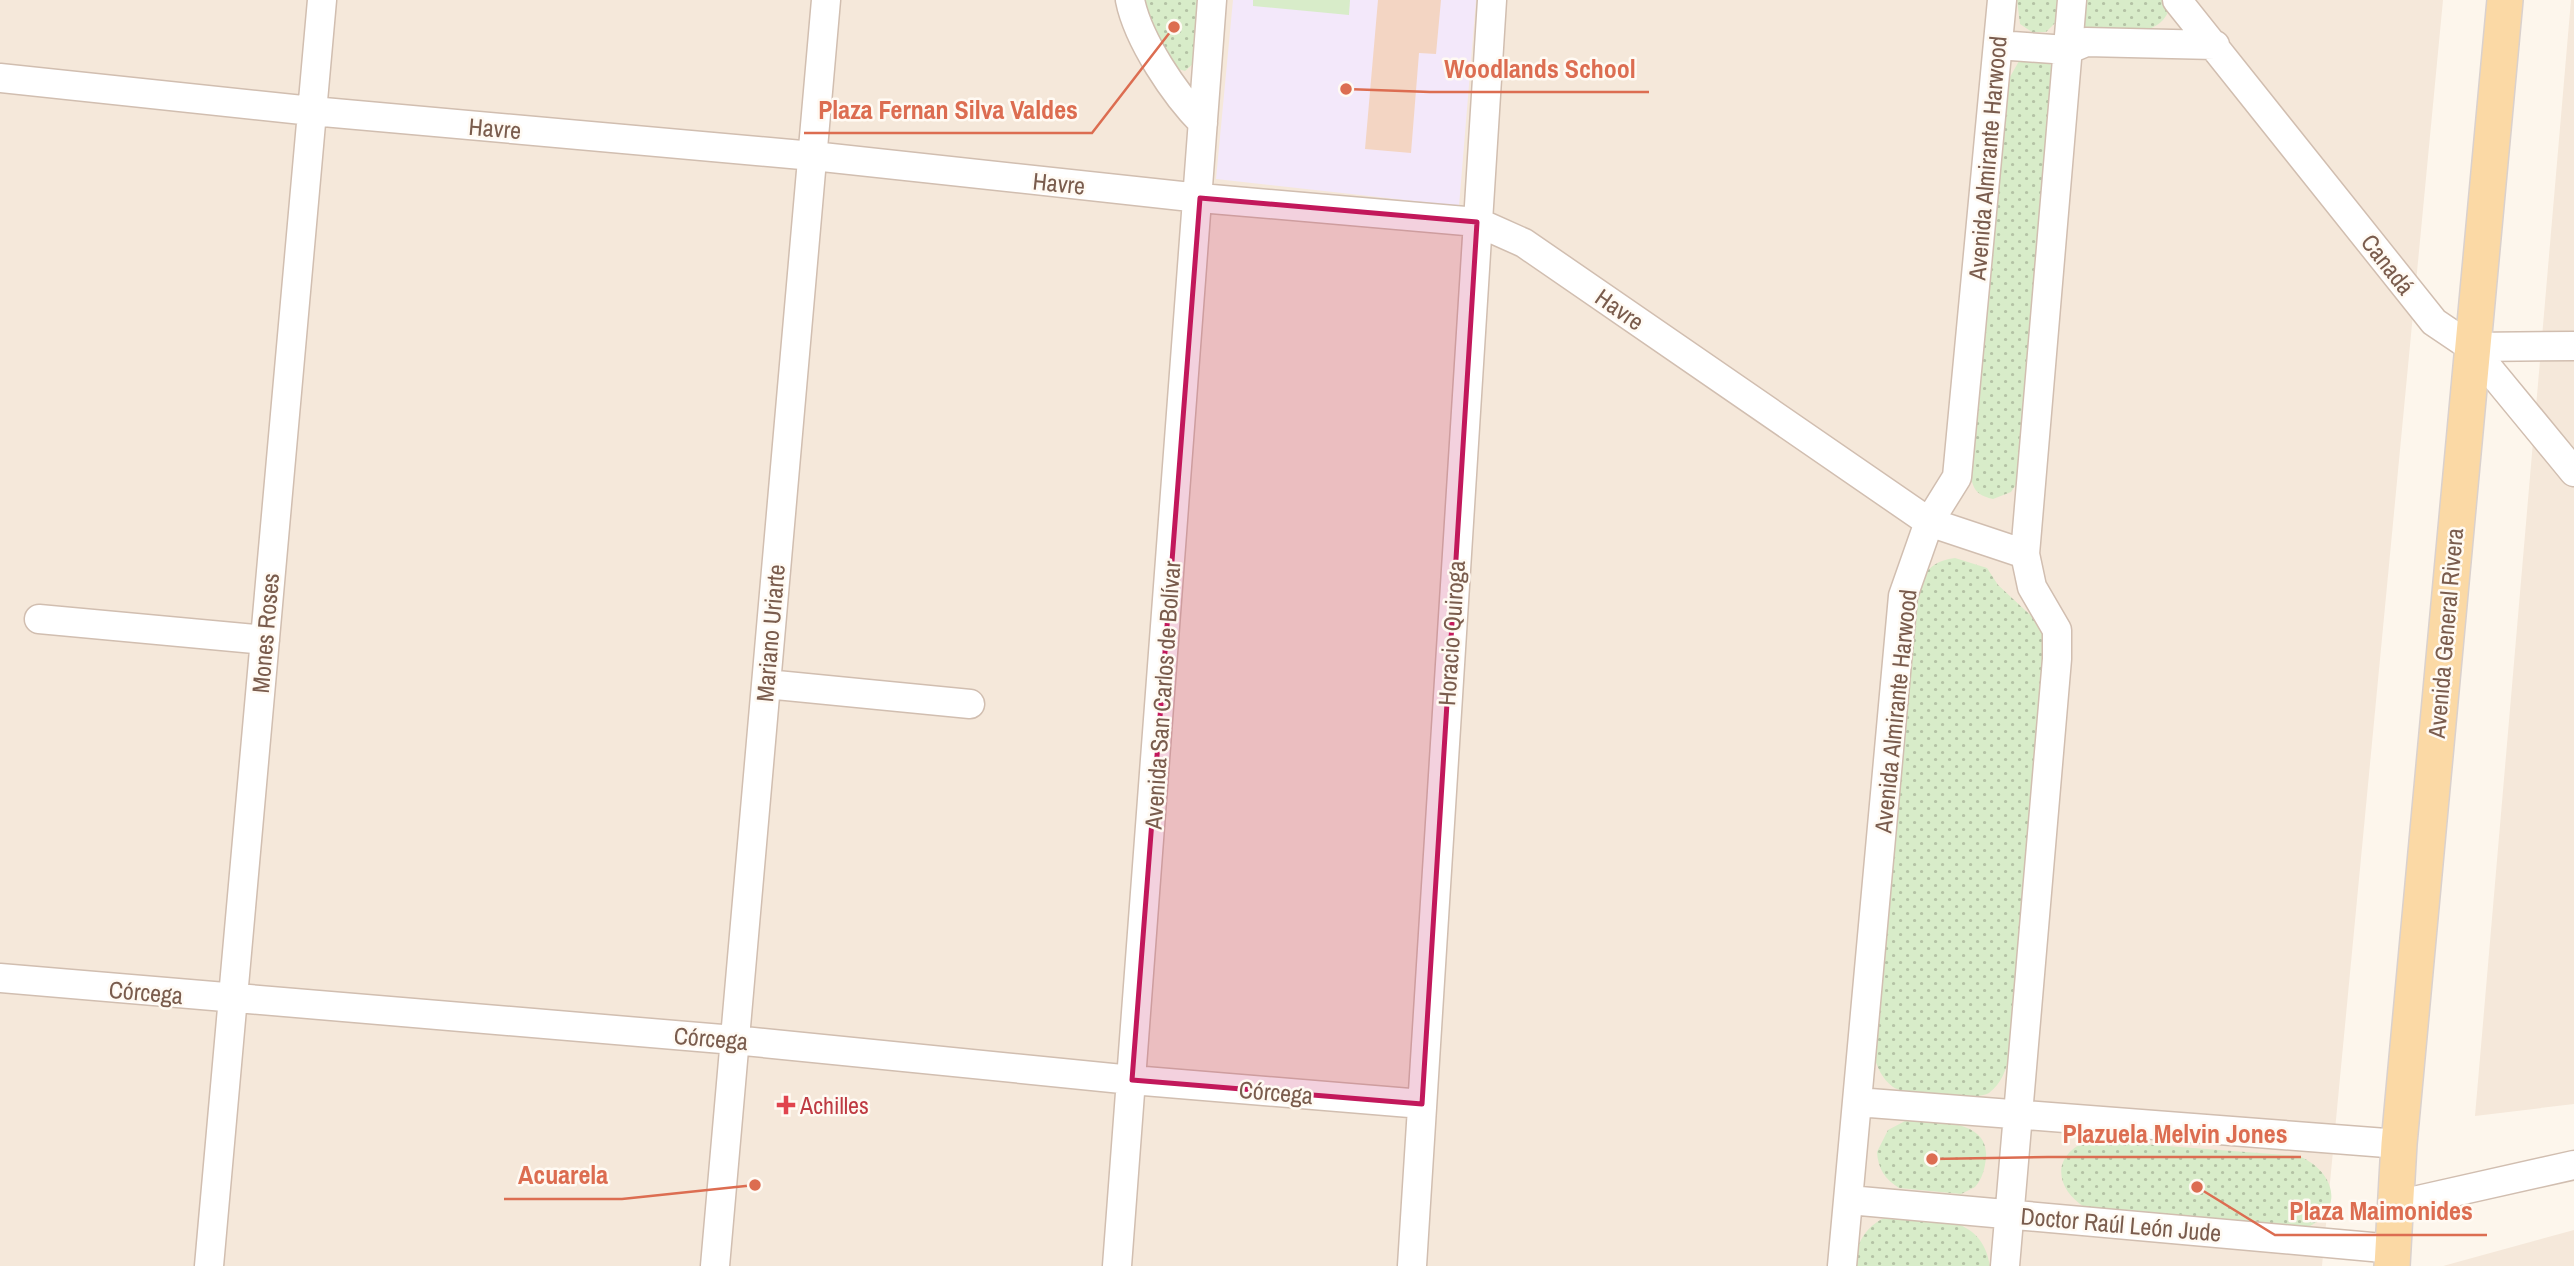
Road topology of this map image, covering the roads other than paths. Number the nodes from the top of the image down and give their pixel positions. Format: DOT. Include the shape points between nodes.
graph roads {
  1 [pos="322,0"];
  2 [pos="826,0"];
  3 [pos="1130,0"];
  4 [pos="1212,0"];
  5 [pos="1492,0"];
  6 [pos="2002,0"];
  7 [pos="2072,0"];
  8 [pos="2177,0"];
  9 [pos="2505,0"];
  10 [pos="1998,44"];
  11 [pos="2215,45"];
  12 [pos="2067,50"];
  13 [pos="0,78"];
  14 [pos="312,111"];
  15 [pos="1203,123"];
  16 [pos="813,156"];
  17 [pos="1200,198"];
  18 [pos="1477,222"];
  19 [pos="2574,346"];
  20 [pos="2471,347"];
  21 [pos="2574,472"];
  22 [pos="1929,522"];
  23 [pos="2025,554"];
  24 [pos="39,620"];
  25 [pos="265,640"];
  26 [pos="766,684"];
  27 [pos="970,704"];
  28 [pos="0,978"];
  29 [pos="232,999"];
  30 [pos="734,1040"];
  31 [pos="1132,1080"];
  32 [pos="1857,1102"];
  33 [pos="1422,1104"];
  34 [pos="2017,1114"];
  35 [pos="2399,1144"];
  36 [pos="2574,1165"];
  37 [pos="1849,1200"];
  38 [pos="2396,1205"];
  39 [pos="2010,1215"];
  40 [pos="2393,1258"];
  41 [pos="208,1266"];
  42 [pos="715,1266"];
  43 [pos="1117,1266"];
  44 [pos="1412,1266"];
  45 [pos="1843,1266"];
  46 [pos="2005,1266"];
  1 -- 14 [label="street, Mones Roses"];
  2 -- 16 [label="street, Mariano Uriarte"];
  3 -- 15 [label="street" via="1139,26 1180,100"];
  4 -- 15 [label="street, Avenida San Carlos de Bolívar"];
  5 -- 18 [label="street, Horacio Quiroga"];
  6 -- 10 [label="street, Avenida Almirante Harwood"];
  7 -- 12 [label="street"];
  8 -- 11 [label="street, Canadá"];
  9 -- 20 [label="main road, Avenida General Rivera"];
  10 -- 12 [label="street"];
  10 -- 22 [label="street, Avenida Almirante Harwood" via="1957,477"];
  11 -- 12 [label="street" via="2086,42"];
  11 -- 20 [label="street, Canadá" via="2434,322"];
  12 -- 23 [label="street"];
  13 -- 14 [label="street, Havre"];
  14 -- 16 [label="street, Havre"];
  14 -- 25 [label="street, Mones Roses"];
  15 -- 17 [label="street, Avenida San Carlos de Bolívar"];
  16 -- 17 [label="street, Havre"];
  16 -- 26 [label="street, Mariano Uriarte"];
  17 -- 18 [label="street, Havre"];
  17 -- 31 [label="street, Avenida San Carlos de Bolívar"];
  18 -- 22 [label="street, Havre" via="1524,243"];
  18 -- 33 [label="street, Horacio Quiroga"];
  19 -- 20 [label="street"];
  20 -- 21 [label="street, Canadá"];
  20 -- 35 [label="main road, Avenida General Rivera"];
  22 -- 23 [label="street, Havre"];
  22 -- 32 [label="street, Avenida Almirante Harwood" via="1903,596"];
  23 -- 34 [label="street" via="2032,587 2057,630 2057,659"];
  24 -- 25 [label="street"];
  25 -- 29 [label="street, Mones Roses"];
  26 -- 27 [label="street"];
  26 -- 30 [label="street, Mariano Uriarte"];
  28 -- 29 [label="street, Córcega"];
  29 -- 30 [label="street, Córcega"];
  29 -- 41 [label="street, Mones Roses"];
  30 -- 31 [label="street, Córcega"];
  30 -- 42 [label="street, Mariano Uriarte"];
  31 -- 33 [label="street, Córcega"];
  31 -- 43 [label="street, Avenida San Carlos de Bolívar"];
  32 -- 34 [label="street"];
  32 -- 37 [label="street, Avenida Almirante Harwood"];
  33 -- 44 [label="street, Horacio Quiroga"];
  34 -- 35 [label="street"];
  34 -- 39 [label="street"];
  35 -- 38 [label="main road, Avenida General Rivera"];
  36 -- 38 [label="street"];
  37 -- 39 [label="street, Doctor Raúl León Jude"];
  37 -- 45 [label="street, Avenida Almirante Harwood"];
  38 -- 40 [label="main road, Avenida General Rivera"];
  39 -- 40 [label="street, Doctor Raúl León Jude"];
  39 -- 46 [label="street"];
}
